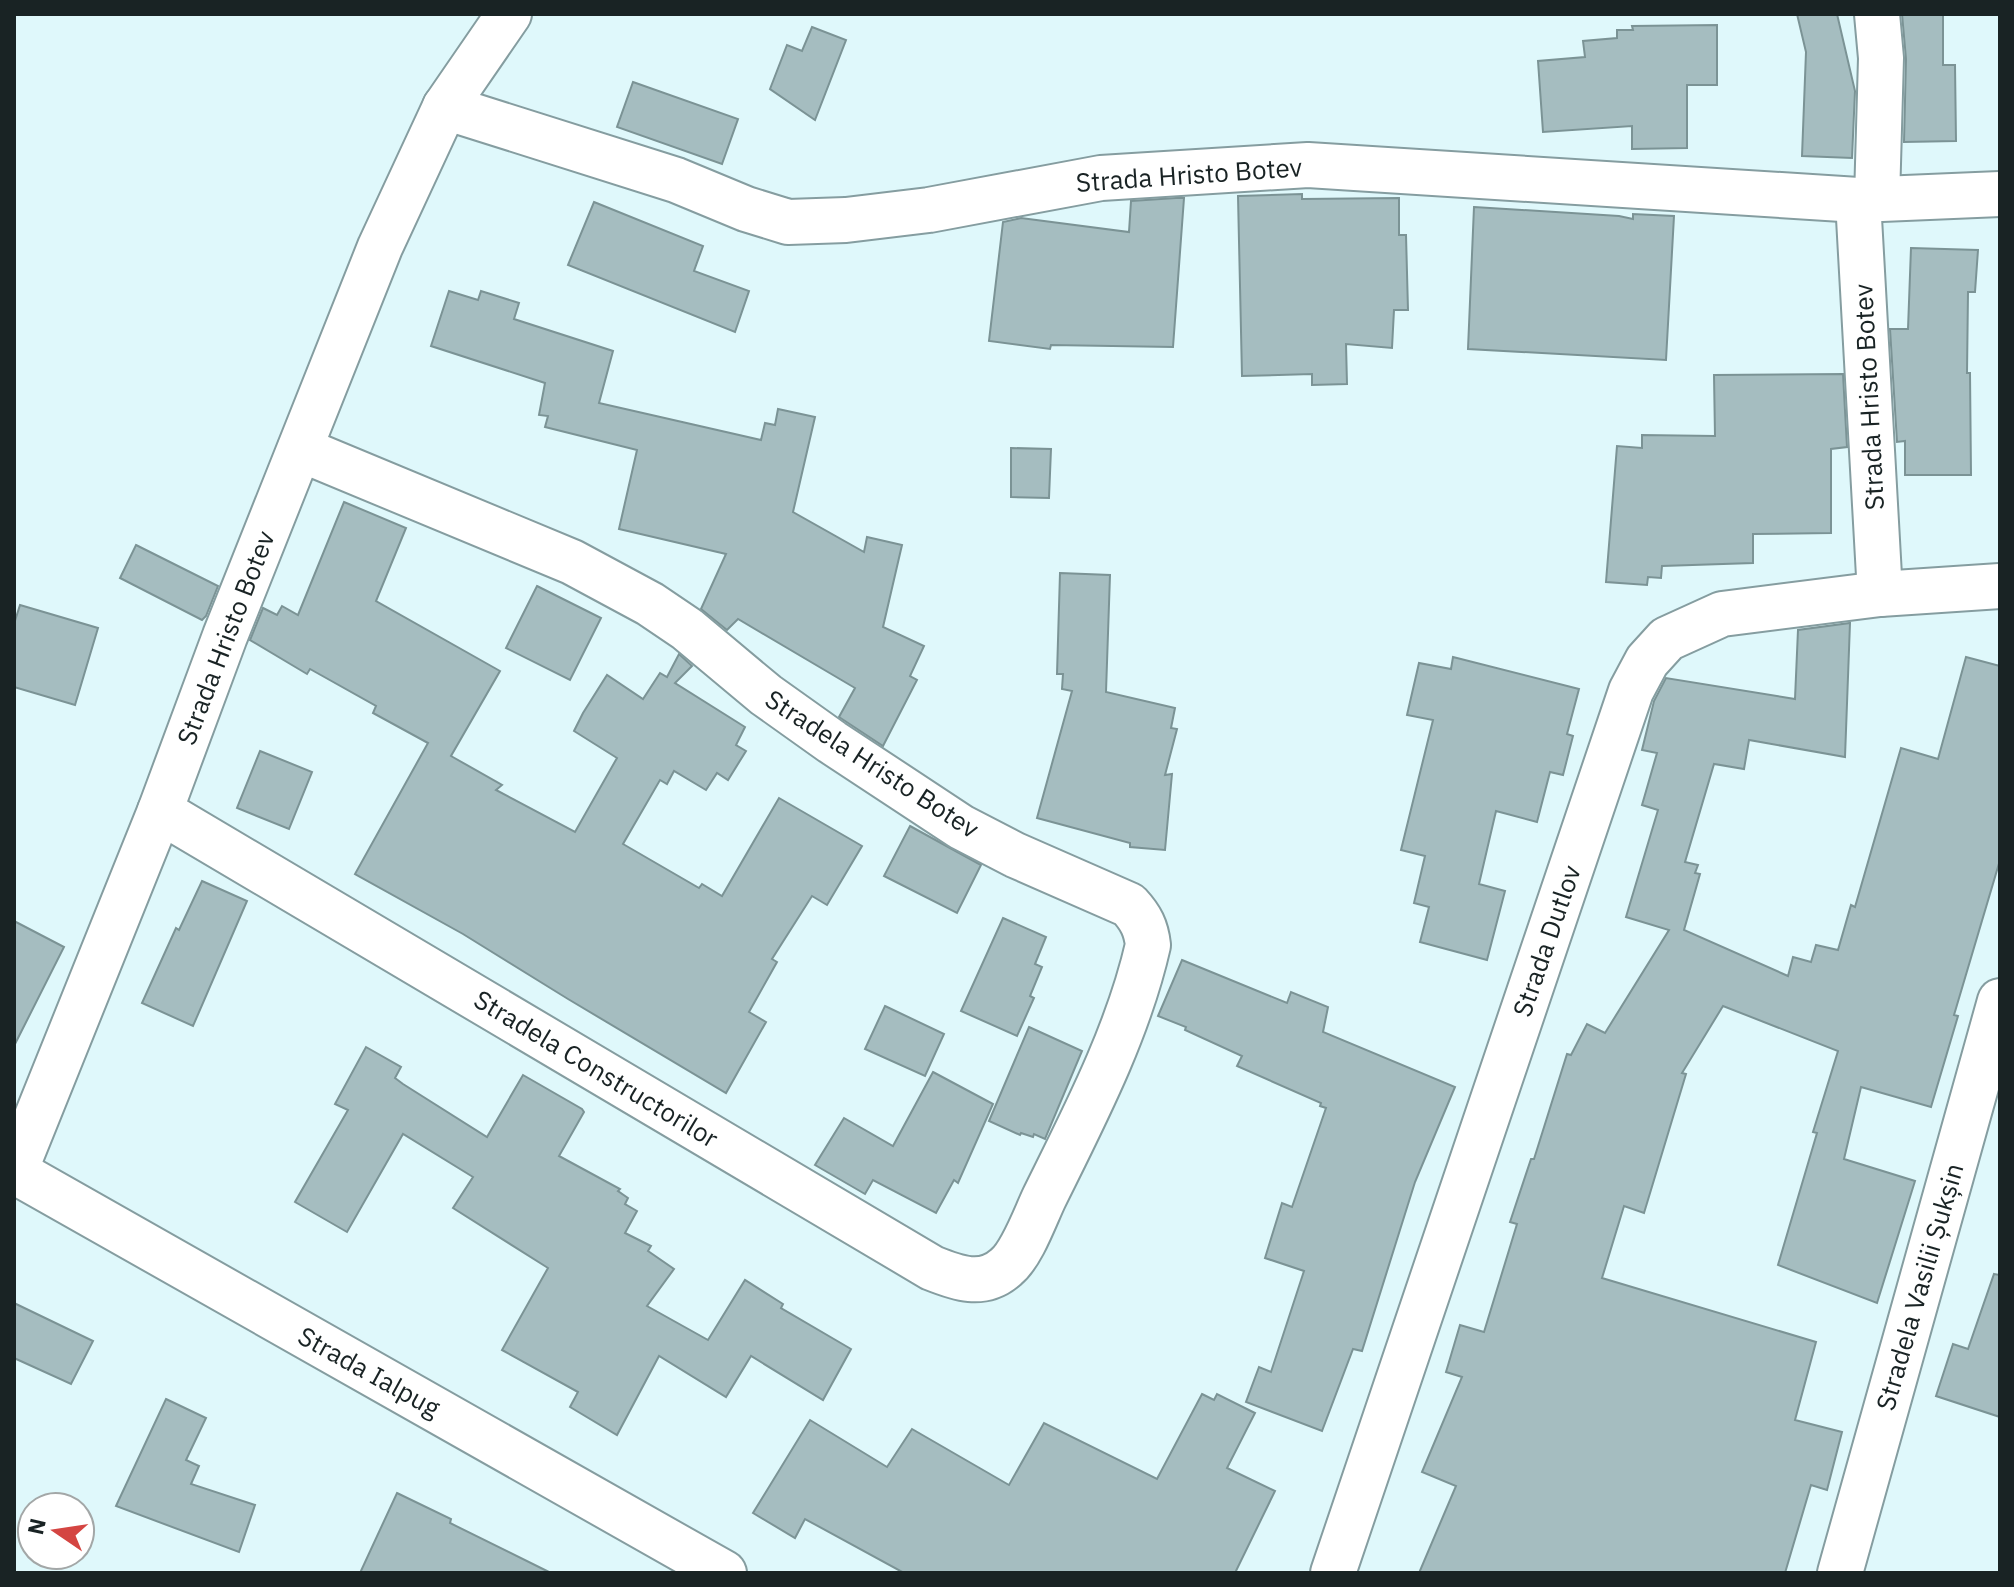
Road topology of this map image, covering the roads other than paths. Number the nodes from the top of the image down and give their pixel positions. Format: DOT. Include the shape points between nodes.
graph roads {
  1 [pos="509,14"];
  2 [pos="1877,14"];
  3 [pos="445,107"];
  4 [pos="2000,194"];
  5 [pos="1868,200"];
  6 [pos="300,449"];
  7 [pos="2000,586"];
  8 [pos="1880,594"];
  9 [pos="160,811"];
  10 [pos="2000,1001"];
  11 [pos="14,1171"];
  12 [pos="1026,1237"];
  13 [pos="724,1573"];
  14 [pos="1333,1573"];
  15 [pos="1840,1573"];
  1 -- 3 [label="street, Strada Hristo Botev"];
  2 -- 5 [label="street, Strada Hristo Botev" via="1881,58"];
  3 -- 5 [label="street, Strada Hristo Botev" via="676,180 788,222 929,210 1101,178 1308,165"];
  3 -- 6 [label="street, Strada Hristo Botev" via="380,247"];
  4 -- 5 [label="street, Strada Hristo Botev"];
  5 -- 8 [label="street, Strada Hristo Botev"];
  6 -- 9 [label="street, Strada Hristo Botev"];
  6 -- 12 [label="street, Stradela Hristo Botev" via="572,562 650,604 766,695 961,827 1129,905 1146,930 1148,945 1134,993"];
  7 -- 8 [label="street, Strada Dutlov"];
  8 -- 14 [label="street, Strada Dutlov" via="1722,614 1667,639 1647,661 1626,706"];
  9 -- 11 [label="street, Strada Hristo Botev"];
  9 -- 12 [label="street, Stradela Constructorilor" via="932,1268 962,1280 988,1277 1007,1267"];
  10 -- 15 [label="street, Stradela Vasilii Șukșin"];
  11 -- 13 [label="street, Strada Ialpug"];
}
